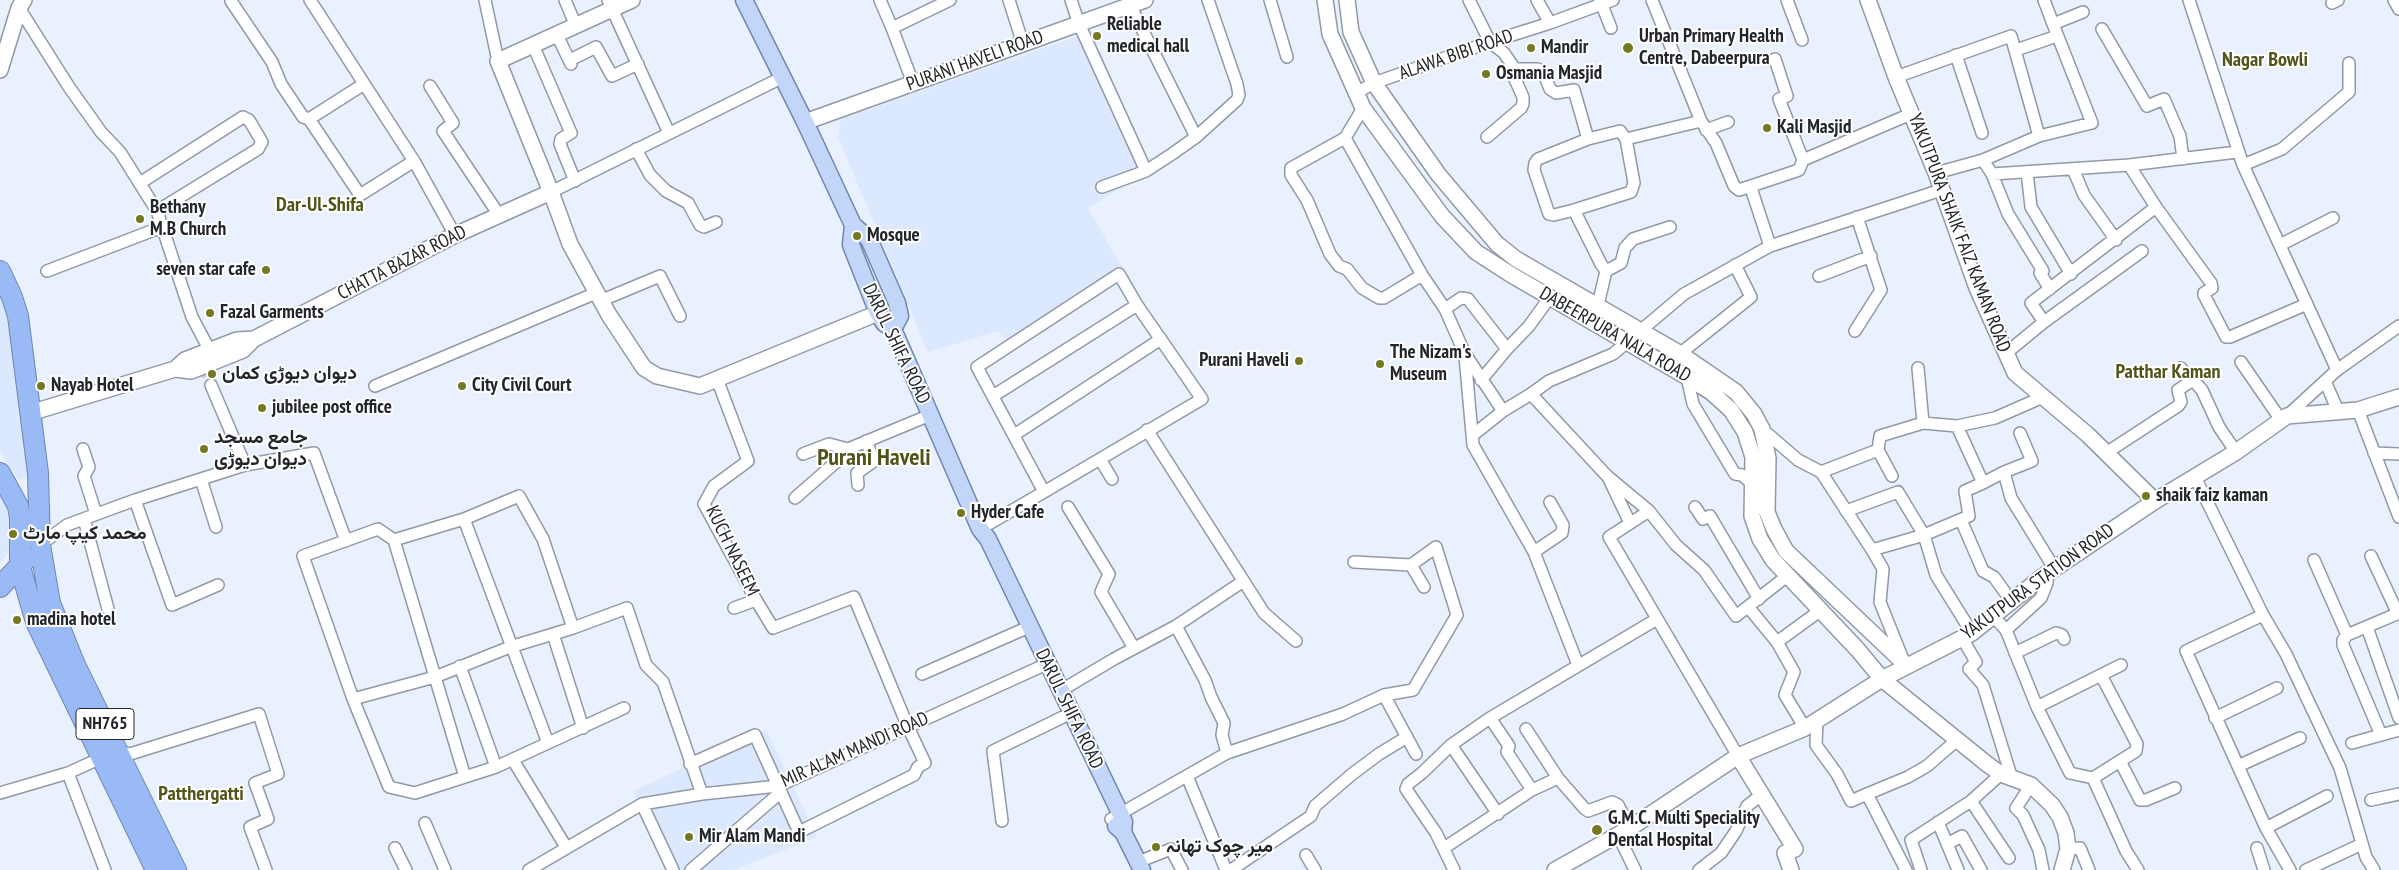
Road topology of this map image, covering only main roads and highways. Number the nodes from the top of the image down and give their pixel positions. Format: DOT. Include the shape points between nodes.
graph roads {
  1 [pos="744,0"];
  2 [pos="853,225"];
  3 [pos="0,270"];
  4 [pos="893,329"];
  5 [pos="38,473"];
  6 [pos="5,480"];
  7 [pos="981,531"];
  8 [pos="40,545"];
  9 [pos="21,574"];
  10 [pos="0,587"];
  11 [pos="0,598"];
  12 [pos="36,622"];
  13 [pos="110,755"];
  14 [pos="1120,822"];
  15 [pos="1140,866"];
  16 [pos="156,870"];
  17 [pos="176,870"];
  1 -- 2 [label="main road, DARUL SHIFA ROAD"];
  2 -- 4 [label="main road, DARUL SHIFA ROAD" via="851,245 878,313"];
  2 -- 4 [label="main road" via="869,239 897,303 900,316"];
  3 -- 5 [label="highway" via="18,316"];
  4 -- 7 [label="main road, DARUL SHIFA ROAD"];
  5 -- 6 [label="highway" via="38,482 25,493 17,492"];
  5 -- 8 [label="highway"];
  6 -- 9 [label="highway" via="18,506"];
  7 -- 14 [label="main road, DARUL SHIFA ROAD" via="988,539"];
  7 -- 14 [label="main road" via="986,557 1063,717"];
  8 -- 9 [label="highway"];
  8 -- 13 [label="highway, NH765" via="43,575 60,630"];
  9 -- 10 [label="highway"];
  9 -- 12 [label="highway, NH765"];
  11 -- 12 [label="highway" via="24,604"];
  12 -- 13 [label="highway, NH765"];
  13 -- 16 [label="highway, NH765"];
  13 -- 17 [label="highway, NH765"];
  14 -- 15 [label="main road, DARUL SHIFA ROAD"];
}
